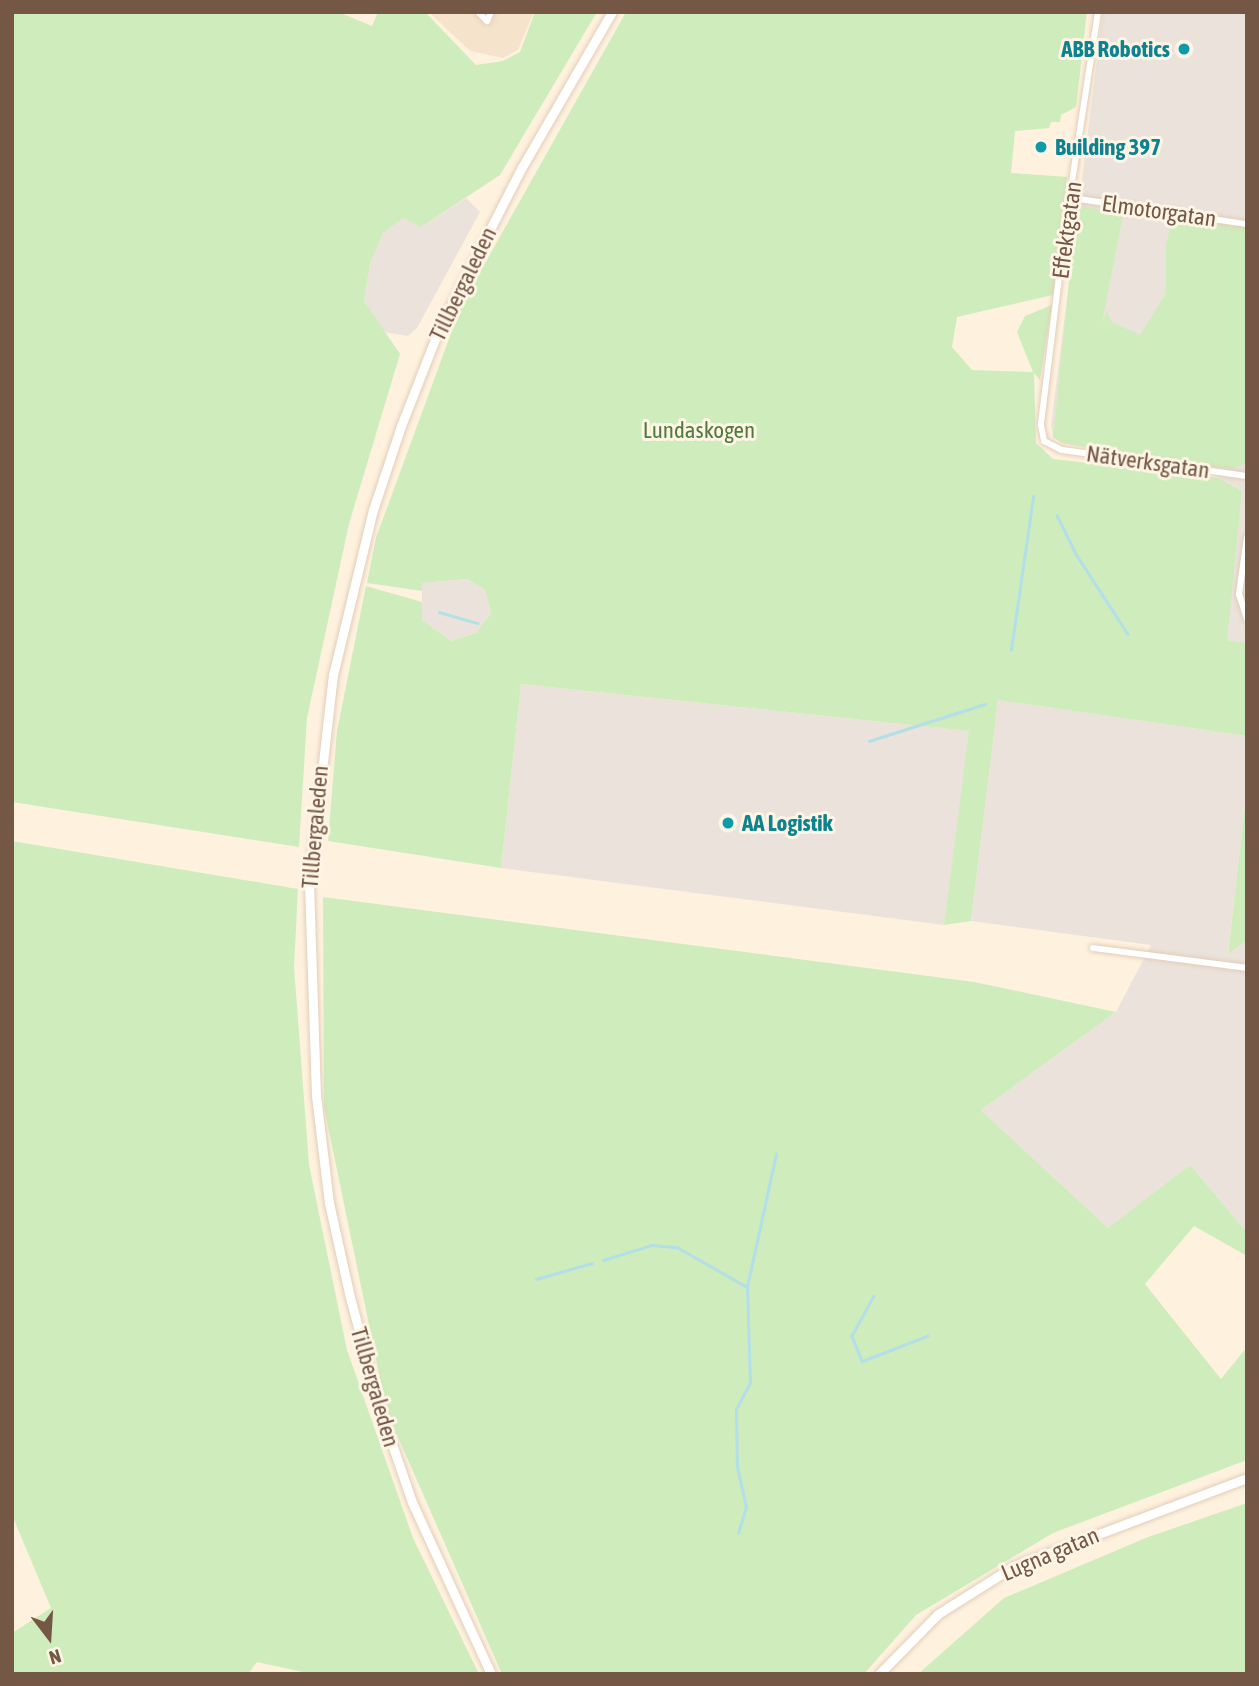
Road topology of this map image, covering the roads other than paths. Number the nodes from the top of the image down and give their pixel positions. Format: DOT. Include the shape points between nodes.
graph roads {
  1 [pos="478,12"];
  2 [pos="491,12"];
  3 [pos="612,12"];
  4 [pos="1098,12"];
  5 [pos="1072,198"];
  6 [pos="1247,223"];
  7 [pos="1050,446"];
  8 [pos="1247,476"];
  9 [pos="1247,537"];
  10 [pos="1247,619"];
  11 [pos="1093,948"];
  12 [pos="1247,968"];
  13 [pos="1247,1478"];
  14 [pos="491,1674"];
  15 [pos="879,1674"];
  1 -- 2 [label="street" via="487,22"];
  3 -- 14 [label="main road, Tillbergaleden" via="522,167 445,316 401,426 373,509 334,675 309,885 316,1095 329,1203 349,1293 378,1403 412,1502"];
  4 -- 5 [label="street, Effektgatan"];
  5 -- 6 [label="street, Elmotorgatan"];
  5 -- 7 [label="street, Effektgatan" via="1041,425"];
  7 -- 8 [label="street, Nätverksgatan"];
  9 -- 10 [label="street" via="1239,594"];
  11 -- 12 [label="street"];
  13 -- 15 [label="main road, Lugna gatan" via="1005,1570 928,1622"];
}
